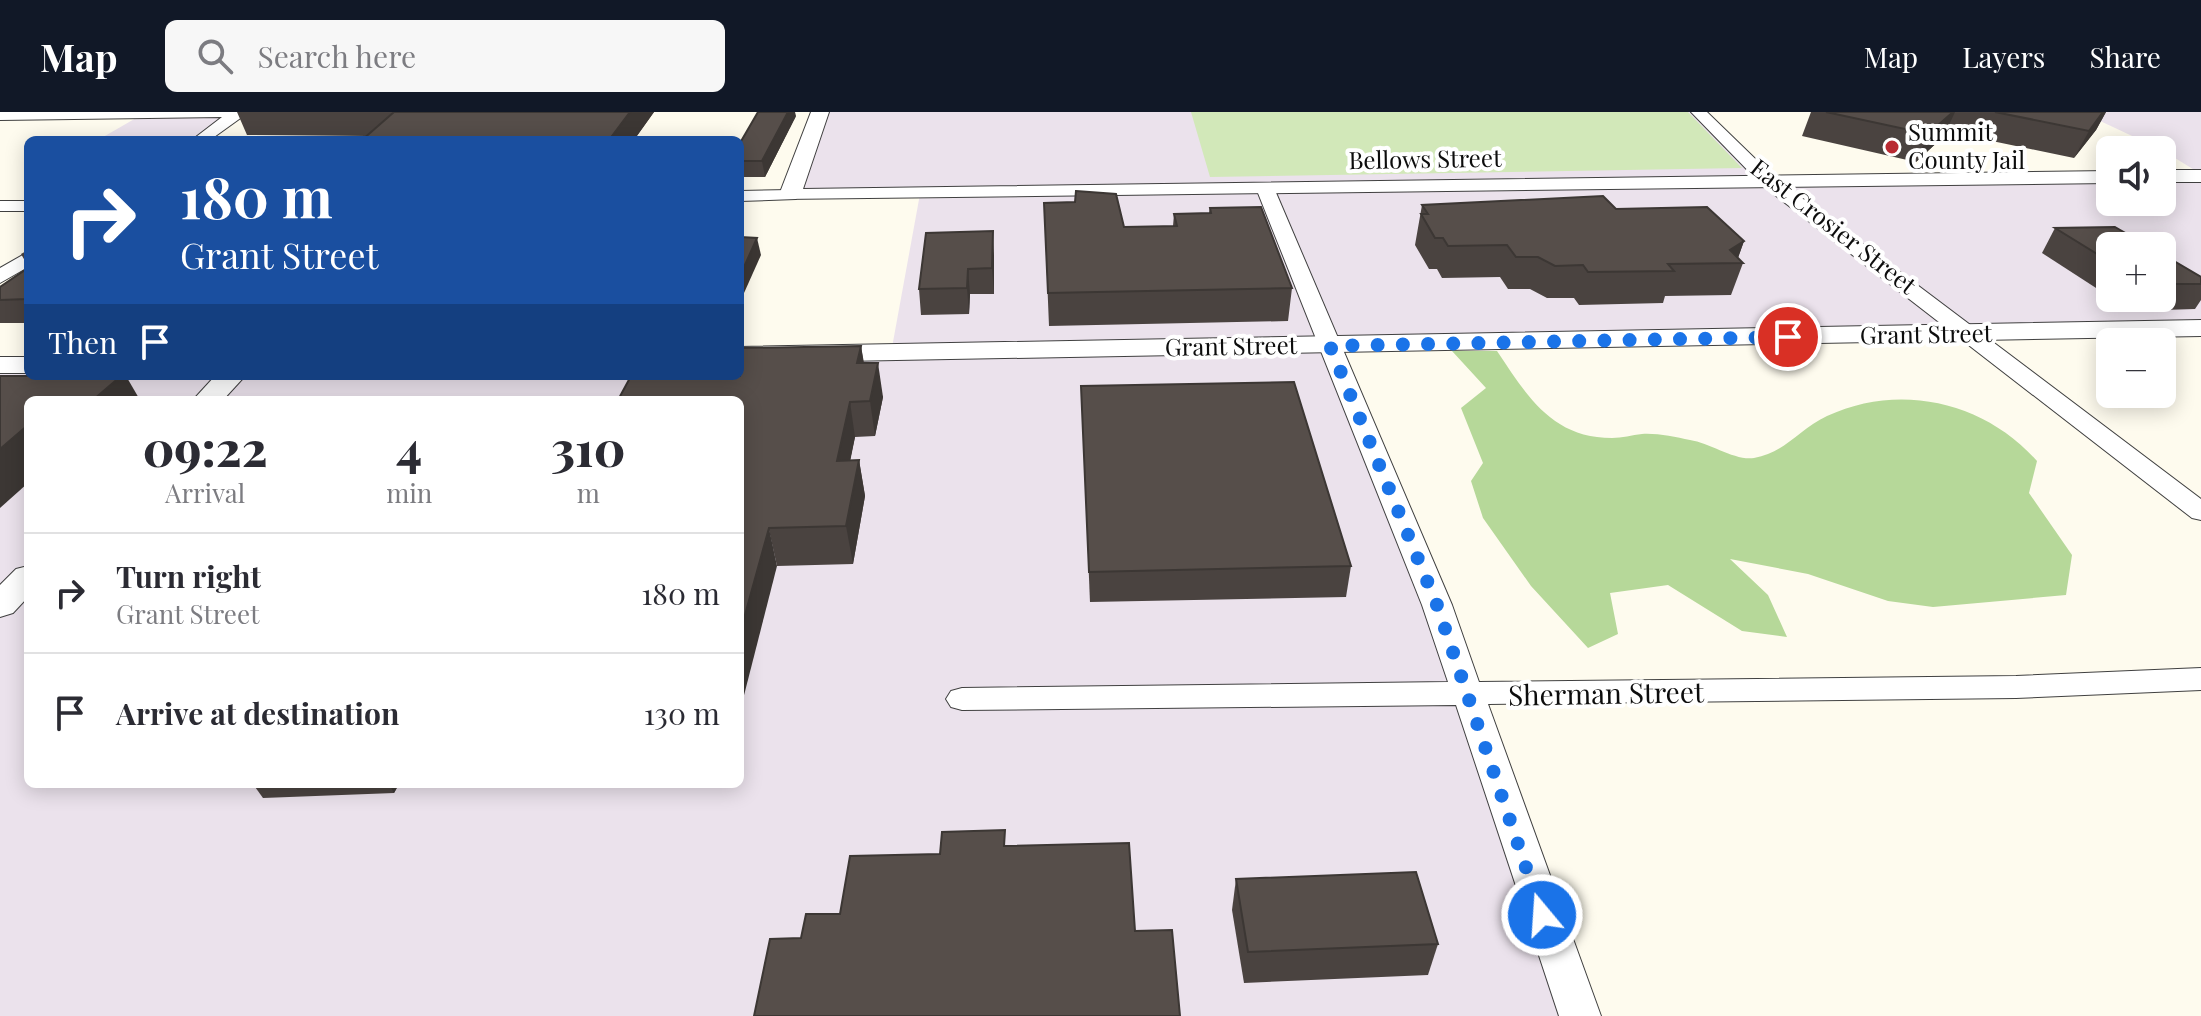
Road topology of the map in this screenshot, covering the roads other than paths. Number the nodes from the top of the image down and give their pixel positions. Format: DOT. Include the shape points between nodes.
graph roads {
  1 [pos="240,112"];
  2 [pos="327,112"];
  3 [pos="820,112"];
  4 [pos="1698,112"];
  5 [pos="0,115"];
  6 [pos="206,136"];
  7 [pos="2176,176"];
  8 [pos="2201,176"];
  9 [pos="2096,177"];
  10 [pos="1768,181"];
  11 [pos="1265,188"];
  12 [pos="790,195"];
  13 [pos="744,196"];
  14 [pos="0,206"];
  15 [pos="24,206"];
  16 [pos="24,261"];
  17 [pos="0,277"];
  18 [pos="2201,328"];
  19 [pos="1971,334"];
  20 [pos="1330,346"];
  21 [pos="744,355"];
  22 [pos="0,365"];
  23 [pos="24,365"];
  24 [pos="227,380"];
  25 [pos="211,396"];
  26 [pos="2201,512"];
  27 [pos="24,581"];
  28 [pos="0,605"];
  29 [pos="2201,679"];
  30 [pos="1466,696"];
  31 [pos="962,699"];
  32 [pos="1580,1016"];
  1 -- 2 [label="street"];
  1 -- 5 [label="street"];
  1 -- 6 [label="street"];
  3 -- 12 [label="street"];
  4 -- 10 [label="street, East Crosier Street"];
  7 -- 8 [label="street"];
  9 -- 10 [label="street, Bellows Street"];
  10 -- 11 [label="street, Bellows Street"];
  10 -- 19 [label="street, East Crosier Street"];
  11 -- 12 [label="street, Bellows Street"];
  11 -- 20 [label="street"];
  12 -- 13 [label="street, Bellows Street"];
  14 -- 15 [label="street"];
  16 -- 17 [label="street"];
  18 -- 19 [label="street, Grant Street"];
  19 -- 20 [label="street, Grant Street"];
  19 -- 26 [label="street, East Crosier Street"];
  20 -- 21 [label="street, Grant Street"];
  20 -- 30 [label="street" via="1437,605"];
  22 -- 23 [label="street"];
  24 -- 25 [label="street"];
  27 -- 28 [label="street"];
  29 -- 30 [label="street, Sherman Street"];
  30 -- 31 [label="street, Sherman Street"];
  30 -- 32 [label="street"];
}
